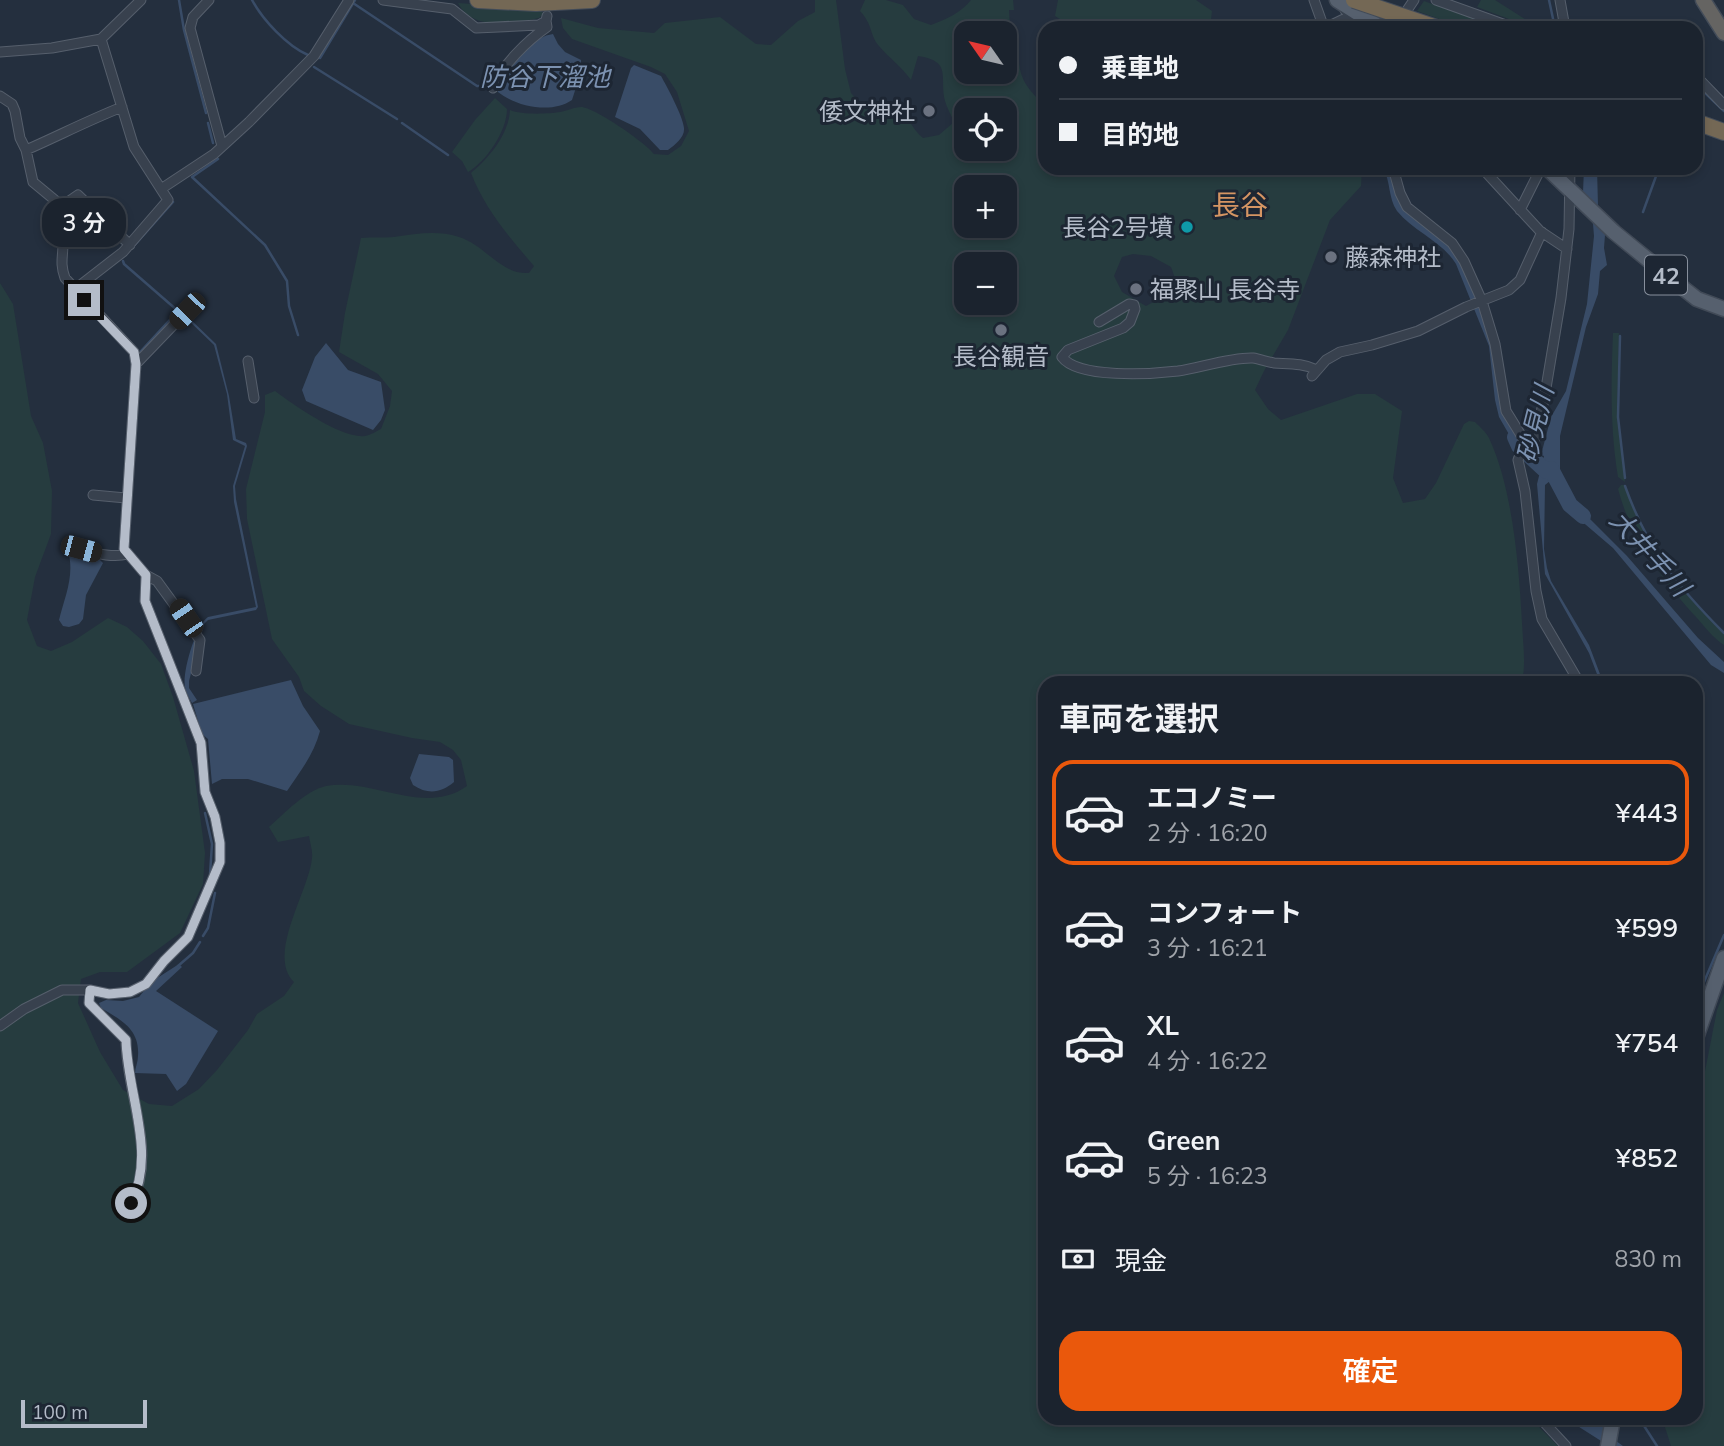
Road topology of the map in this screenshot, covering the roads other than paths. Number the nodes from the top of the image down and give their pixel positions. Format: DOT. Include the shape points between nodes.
graph roads {
  1 [pos="141,0"];
  2 [pos="209,0"];
  3 [pos="349,0"];
  4 [pos="383,0"];
  5 [pos="480,0"];
  6 [pos="592,0"];
  7 [pos="1314,0"];
  8 [pos="1373,0"];
  9 [pos="1415,0"];
  10 [pos="1436,0"];
  11 [pos="1560,0"];
  12 [pos="1705,0"];
  13 [pos="429,3"];
  14 [pos="1345,4"];
  15 [pos="452,5"];
  16 [pos="1322,21"];
  17 [pos="1331,21"];
  18 [pos="1355,21"];
  19 [pos="1370,21"];
  20 [pos="1400,21"];
  21 [pos="1410,21"];
  22 [pos="1432,21"];
  23 [pos="1494,21"];
  24 [pos="1564,21"];
  25 [pos="1724,22"];
  26 [pos="1724,33"];
  27 [pos="102,39"];
  28 [pos="0,51"];
  29 [pos="1703,83"];
  30 [pos="493,88"];
  31 [pos="0,96"];
  32 [pos="1724,105"];
  33 [pos="122,107"];
  34 [pos="1703,118"];
  35 [pos="1703,124"];
  36 [pos="1724,126"];
  37 [pos="1724,132"];
  38 [pos="222,146"];
  39 [pos="26,150"];
  40 [pos="1395,175"];
  41 [pos="1488,175"];
  42 [pos="1538,175"];
  43 [pos="1554,175"];
  44 [pos="1569,175"];
  45 [pos="1568,188"];
  46 [pos="161,189"];
  47 [pos="59,205"];
  48 [pos="1520,210"];
  49 [pos="1542,232"];
  50 [pos="130,244"];
  51 [pos="1567,249"];
  52 [pos="74,290"];
  53 [pos="1477,303"];
  54 [pos="1724,309"];
  55 [pos="187,311"];
  56 [pos="1099,322"];
  57 [pos="248,361"];
  58 [pos="136,364"];
  59 [pos="254,398"];
  60 [pos="1525,451"];
  61 [pos="93,495"];
  62 [pos="126,498"];
  63 [pos="71,547"];
  64 [pos="128,554"];
  65 [pos="113,555"];
  66 [pos="117,567"];
  67 [pos="146,575"];
  68 [pos="196,671"];
  69 [pos="1575,676"];
  70 [pos="1724,958"];
  71 [pos="90,990"];
  72 [pos="1703,1018"];
  73 [pos="0,1026"];
  74 [pos="131,1203"];
  75 [pos="1546,1425"];
  76 [pos="1611,1425"];
  77 [pos="1566,1446"];
  78 [pos="1608,1446"];
  1 -- 27 [label="street"];
  2 -- 38 [label="street" via="193,17 190,28"];
  3 -- 38 [label="street" via="314,56"];
  4 -- 13 [label="street"];
  5 -- 6 [label="highway"];
  7 -- 16 [label="street"];
  8 -- 22 [label="highway, bridge"];
  9 -- 20 [label="street"];
  10 -- 23 [label="street"];
  11 -- 24 [label="street"];
  12 -- 25 [label="highway"];
  12 -- 26 [label="highway"];
  13 -- 15 [label="street"];
  14 -- 17 [label="street"];
  14 -- 18 [label="street"];
  14 -- 19 [label="main road"];
  14 -- 21 [label="highway, bridge"];
  15 -- 30 [label="street" via="476,28 539,24 547,18 547,27 530,38"];
  27 -- 28 [label="street"];
  27 -- 33 [label="street"];
  29 -- 32 [label="street"];
  31 -- 39 [label="street" via="12,104"];
  33 -- 39 [label="street"];
  33 -- 46 [label="street" via="134,147"];
  34 -- 36 [label="highway"];
  35 -- 37 [label="highway"];
  38 -- 46 [label="street"];
  39 -- 47 [label="street" via="33,182"];
  40 -- 53 [label="street" via="1407,207 1464,261"];
  41 -- 48 [label="street"];
  42 -- 48 [label="street"];
  43 -- 45 [label="main road, 42"];
  44 -- 45 [label="street"];
  45 -- 51 [label="street"];
  45 -- 54 [label="main road, 42" via="1697,299"];
  46 -- 50 [label="street" via="168,200"];
  47 -- 50 [label="street" via="78,194"];
  47 -- 52 [label="street" via="61,267"];
  48 -- 49 [label="street"];
  49 -- 51 [label="street"];
  49 -- 53 [label="street" via="1520,280 1509,290"];
  50 -- 52 [label="street"];
  51 -- 60 [label="street" via="1544,400 1538,428"];
  52 -- 58 [label="street" via="134,352"];
  53 -- 56 [label="street" via="1418,331 1340,352 1314,373 1306,365 1251,358 1137,373 1072,366 1062,357 1068,351 1123,328 1134,305"];
  53 -- 60 [label="street" via="1495,344 1504,405"];
  55 -- 58 [label="street"];
  57 -- 59 [label="street"];
  58 -- 62 [label="street"];
  60 -- 69 [label="street" via="1518,464 1542,619"];
  61 -- 62 [label="street"];
  62 -- 64 [label="street" via="124,549"];
  63 -- 65 [label="street"];
  64 -- 65 [label="street"];
  64 -- 67 [label="street"];
  65 -- 66 [label="street"];
  67 -- 68 [label="street" via="177,606 200,640"];
  67 -- 71 [label="street" via="145,601 201,743 203,780 215,817 220,862 188,937 146,984 130,992"];
  70 -- 72 [label="main road"];
  71 -- 73 [label="street" via="62,990"];
  71 -- 74 [label="street" via="89,1003 126,1040 143,1160"];
  75 -- 77 [label="street"];
  76 -- 78 [label="main road"];
}
